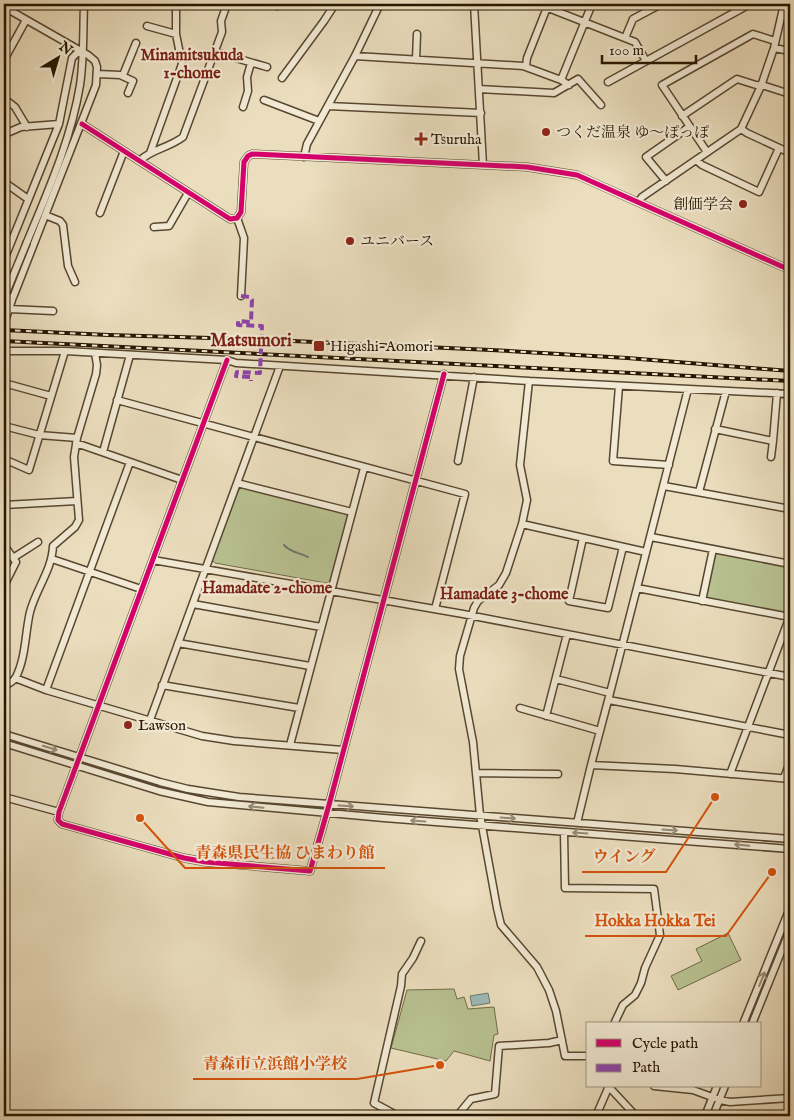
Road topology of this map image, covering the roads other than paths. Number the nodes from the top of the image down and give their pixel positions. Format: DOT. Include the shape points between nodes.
graph roads {
  1 [pos="84,4"];
  2 [pos="176,4"];
  3 [pos="227,4"];
  4 [pos="335,4"];
  5 [pos="380,4"];
  6 [pos="474,4"];
  7 [pos="538,4"];
  8 [pos="592,4"];
  9 [pos="661,4"];
  10 [pos="750,4"];
  11 [pos="783,4"];
  12 [pos="548,6"];
  13 [pos="4,7"];
  14 [pos="26,20"];
  15 [pos="585,22"];
  16 [pos="147,26"];
  17 [pos="176,34"];
  18 [pos="417,34"];
  19 [pos="625,38"];
  20 [pos="136,43"];
  21 [pos="775,44"];
  22 [pos="790,51"];
  23 [pos="82,52"];
  24 [pos="215,52"];
  25 [pos="355,56"];
  26 [pos="4,60"];
  27 [pos="416,60"];
  28 [pos="646,61"];
  29 [pos="251,62"];
  30 [pos="478,63"];
  31 [pos="526,66"];
  32 [pos="267,67"];
  33 [pos="98,74"];
  34 [pos="123,75"];
  35 [pos="282,78"];
  36 [pos="562,80"];
  37 [pos="608,82"];
  38 [pos="569,85"];
  39 [pos="761,86"];
  40 [pos="479,89"];
  41 [pos="128,92"];
  42 [pos="790,94"];
  43 [pos="6,100"];
  44 [pos="264,100"];
  45 [pos="602,105"];
  46 [pos="328,106"];
  47 [pos="243,107"];
  48 [pos="481,113"];
  49 [pos="682,116"];
  50 [pos="319,121"];
  51 [pos="59,124"];
  52 [pos="82,124"];
  53 [pos="27,127"];
  54 [pos="689,127"];
  55 [pos="740,129"];
  56 [pos="5,133"];
  57 [pos="779,148"];
  58 [pos="124,150"];
  59 [pos="707,152"];
  60 [pos="788,152"];
  61 [pos="150,153"];
  62 [pos="304,156"];
  63 [pos="696,160"];
  64 [pos="140,161"];
  65 [pos="483,164"];
  66 [pos="666,181"];
  67 [pos="4,182"];
  68 [pos="188,193"];
  69 [pos="28,199"];
  70 [pos="639,202"];
  71 [pos="100,212"];
  72 [pos="45,215"];
  73 [pos="238,218"];
  74 [pos="154,227"];
  75 [pos="4,259"];
  76 [pos="790,270"];
  77 [pos="75,282"];
  78 [pos="241,296"];
  79 [pos="13,297"];
  80 [pos="4,298"];
  81 [pos="10,309"];
  82 [pos="53,310"];
  83 [pos="6,318"];
  84 [pos="4,351"];
  85 [pos="65,351"];
  86 [pos="95,353"];
  87 [pos="130,355"];
  88 [pos="227,360"];
  89 [pos="280,366"];
  90 [pos="444,374"];
  91 [pos="474,377"];
  92 [pos="529,381"];
  93 [pos="4,383"];
  94 [pos="619,386"];
  95 [pos="688,389"];
  96 [pos="726,391"];
  97 [pos="777,393"];
  98 [pos="790,394"];
  99 [pos="51,396"];
  100 [pos="117,400"];
  101 [pos="203,425"];
  102 [pos="4,426"];
  103 [pos="715,429"];
  104 [pos="39,435"];
  105 [pos="254,437"];
  106 [pos="77,441"];
  107 [pos="773,441"];
  108 [pos="103,452"];
  109 [pos="771,456"];
  110 [pos="4,458"];
  111 [pos="458,461"];
  112 [pos="130,462"];
  113 [pos="669,465"];
  114 [pos="364,468"];
  115 [pos="182,480"];
  116 [pos="415,481"];
  117 [pos="237,483"];
  118 [pos="664,486"];
  119 [pos="699,492"];
  120 [pos="77,501"];
  121 [pos="4,505"];
  122 [pos="790,509"];
  123 [pos="352,512"];
  124 [pos="522,524"];
  125 [pos="650,537"];
  126 [pos="583,538"];
  127 [pos="38,542"];
  128 [pos="4,545"];
  129 [pos="623,547"];
  130 [pos="712,549"];
  131 [pos="646,552"];
  132 [pos="13,558"];
  133 [pos="52,559"];
  134 [pos="153,560"];
  135 [pos="790,564"];
  136 [pos="206,569"];
  137 [pos="90,572"];
  138 [pos="4,586"];
  139 [pos="637,588"];
  140 [pos="141,589"];
  141 [pos="331,591"];
  142 [pos="384,600"];
  143 [pos="702,601"];
  144 [pos="193,604"];
  145 [pos="435,609"];
  146 [pos="472,615"];
  147 [pos="790,616"];
  148 [pos="321,627"];
  149 [pos="567,634"];
  150 [pos="178,643"];
  151 [pos="622,645"];
  152 [pos="310,666"];
  153 [pos="769,672"];
  154 [pos="790,677"];
  155 [pos="15,678"];
  156 [pos="556,679"];
  157 [pos="162,685"];
  158 [pos="4,686"];
  159 [pos="46,690"];
  160 [pos="610,696"];
  161 [pos="99,704"];
  162 [pos="299,708"];
  163 [pos="520,708"];
  164 [pos="546,716"];
  165 [pos="150,720"];
  166 [pos="748,727"];
  167 [pos="600,731"];
  168 [pos="4,734"];
  169 [pos="790,734"];
  170 [pos="4,743"];
  171 [pos="290,745"];
  172 [pos="343,750"];
  173 [pos="79,757"];
  174 [pos="790,762"];
  175 [pos="590,765"];
  176 [pos="76,766"];
  177 [pos="476,773"];
  178 [pos="558,774"];
  179 [pos="730,774"];
  180 [pos="787,779"];
  181 [pos="4,797"];
  182 [pos="329,805"];
  183 [pos="59,812"];
  184 [pos="326,812"];
  185 [pos="480,815"];
  186 [pos="577,823"];
  187 [pos="482,825"];
  188 [pos="564,832"];
  189 [pos="790,839"];
  190 [pos="790,849"];
  191 [pos="790,908"];
  192 [pos="790,930"];
  193 [pos="420,941"];
  194 [pos="615,1022"];
  195 [pos="744,1022"];
  196 [pos="753,1022"];
  197 [pos="562,1040"];
  198 [pos="586,1056"];
  199 [pos="609,1088"];
  200 [pos="610,1088"];
  201 [pos="674,1088"];
  202 [pos="716,1088"];
  203 [pos="725,1088"];
  204 [pos="713,1097"];
  205 [pos="790,1098"];
  206 [pos="720,1100"];
  207 [pos="398,1116"];
  208 [pos="457,1116"];
  209 [pos="596,1116"];
  210 [pos="636,1116"];
  211 [pos="705,1116"];
  212 [pos="713,1116"];
  1 -- 23 [label="street"];
  2 -- 17 [label="street"];
  3 -- 24 [label="street"];
  4 -- 35 [label="street"];
  5 -- 25 [label="street"];
  6 -- 30 [label="street"];
  7 -- 12 [label="street"];
  8 -- 15 [label="street"];
  9 -- 19 [label="street" via="632,19"];
  10 -- 28 [label="street"];
  11 -- 21 [label="street"];
  12 -- 15 [label="street"];
  12 -- 31 [label="street"];
  13 -- 14 [label="street"];
  14 -- 23 [label="street"];
  14 -- 26 [label="street"];
  15 -- 19 [label="street"];
  15 -- 36 [label="street"];
  16 -- 17 [label="street"];
  17 -- 61 [label="street" via="182,64"];
  18 -- 27 [label="street"];
  19 -- 28 [label="street" via="636,43"];
  20 -- 34 [label="street"];
  21 -- 22 [label="street"];
  21 -- 39 [label="street"];
  21 -- 49 [label="street" via="753,34 662,84"];
  23 -- 33 [label="street" via="95,61"];
  23 -- 51 [label="street" via="71,61"];
  23 -- 80 [label="street, bridge" via="79,87 69,134"];
  24 -- 29 [label="street"];
  24 -- 61 [label="street" via="183,137"];
  25 -- 27 [label="street"];
  25 -- 46 [label="street"];
  27 -- 30 [label="street"];
  28 -- 37 [label="street"];
  29 -- 32 [label="street"];
  29 -- 47 [label="street"];
  30 -- 31 [label="street"];
  30 -- 40 [label="street"];
  31 -- 36 [label="street"];
  33 -- 34 [label="street"];
  33 -- 52 [label="street"];
  34 -- 41 [label="street" via="134,82"];
  36 -- 38 [label="street"];
  38 -- 40 [label="street" via="554,93"];
  38 -- 45 [label="street" via="579,79"];
  39 -- 42 [label="street"];
  39 -- 49 [label="street" via="737,79"];
  39 -- 55 [label="street"];
  40 -- 48 [label="street"];
  43 -- 53 [label="street" via="15,107"];
  44 -- 50 [label="street"];
  46 -- 48 [label="street"];
  46 -- 50 [label="street"];
  48 -- 65 [label="street"];
  49 -- 54 [label="street"];
  50 -- 62 [label="street"];
  51 -- 53 [label="street"];
  51 -- 69 [label="street"];
  52 -- 58 [label="street"];
  52 -- 72 [label="street"];
  53 -- 56 [label="street"];
  54 -- 59 [label="street"];
  54 -- 66 [label="street" via="646,157"];
  55 -- 57 [label="street"];
  55 -- 59 [label="street"];
  57 -- 60 [label="street"];
  57 -- 63 [label="street" via="759,192"];
  58 -- 64 [label="street"];
  58 -- 71 [label="street"];
  59 -- 63 [label="street"];
  61 -- 64 [label="street"];
  62 -- 65 [label="street"];
  62 -- 73 [label="street" via="255,154 247,157"];
  63 -- 66 [label="street"];
  64 -- 68 [label="street"];
  65 -- 70 [label="street" via="536,167 577,175"];
  66 -- 70 [label="street"];
  67 -- 69 [label="street"];
  68 -- 73 [label="street" via="228,218"];
  68 -- 74 [label="street" via="169,226"];
  69 -- 75 [label="street"];
  70 -- 76 [label="street"];
  72 -- 77 [label="street" via="63,225 68,266"];
  72 -- 79 [label="street"];
  73 -- 78 [label="street" via="244,238"];
  79 -- 80 [label="street"];
  79 -- 81 [label="street"];
  81 -- 82 [label="street"];
  81 -- 83 [label="street"];
  84 -- 85 [label="street"];
  85 -- 86 [label="street"];
  85 -- 99 [label="street"];
  86 -- 87 [label="street"];
  86 -- 106 [label="street" via="96,374"];
  87 -- 88 [label="street"];
  87 -- 100 [label="street"];
  88 -- 89 [label="street"];
  88 -- 101 [label="street"];
  89 -- 90 [label="street"];
  89 -- 105 [label="street"];
  90 -- 91 [label="street"];
  90 -- 116 [label="street"];
  91 -- 92 [label="street"];
  91 -- 111 [label="street"];
  92 -- 94 [label="street"];
  92 -- 124 [label="street" via="520,465 527,500"];
  93 -- 99 [label="street"];
  94 -- 95 [label="street"];
  94 -- 113 [label="street" via="613,461"];
  95 -- 96 [label="street"];
  95 -- 113 [label="street"];
  96 -- 97 [label="street"];
  96 -- 103 [label="street"];
  97 -- 98 [label="street"];
  97 -- 107 [label="street"];
  99 -- 104 [label="street"];
  100 -- 101 [label="street"];
  100 -- 108 [label="street"];
  101 -- 105 [label="street"];
  101 -- 115 [label="street"];
  102 -- 104 [label="street"];
  103 -- 107 [label="street"];
  103 -- 119 [label="street"];
  104 -- 106 [label="street"];
  104 -- 110 [label="street" via="29,470"];
  105 -- 114 [label="street"];
  105 -- 117 [label="street"];
  106 -- 108 [label="street"];
  106 -- 120 [label="street" via="74,457"];
  107 -- 109 [label="street"];
  108 -- 112 [label="street"];
  112 -- 115 [label="street"];
  112 -- 137 [label="street"];
  113 -- 118 [label="street"];
  114 -- 116 [label="street"];
  114 -- 123 [label="street"];
  115 -- 134 [label="street"];
  116 -- 142 [label="street"];
  116 -- 145 [label="street" via="465,494"];
  117 -- 123 [label="street"];
  117 -- 136 [label="street"];
  118 -- 119 [label="street"];
  118 -- 125 [label="street"];
  119 -- 122 [label="street"];
  120 -- 121 [label="street"];
  120 -- 133 [label="street" via="79,520 53,546"];
  123 -- 141 [label="street"];
  124 -- 126 [label="street"];
  124 -- 146 [label="street" via="506,573 499,585 478,601"];
  125 -- 130 [label="street"];
  125 -- 131 [label="street"];
  126 -- 129 [label="street"];
  126 -- 129 [label="street" via="569,601 608,608"];
  127 -- 132 [label="street"];
  128 -- 132 [label="street"];
  129 -- 131 [label="street"];
  130 -- 135 [label="street"];
  130 -- 143 [label="street"];
  131 -- 139 [label="street"];
  132 -- 138 [label="street" via="16,562"];
  133 -- 137 [label="street"];
  133 -- 155 [label="street" via="31,610"];
  134 -- 136 [label="street"];
  134 -- 140 [label="street"];
  136 -- 141 [label="street"];
  136 -- 144 [label="street"];
  137 -- 140 [label="street"];
  137 -- 159 [label="street"];
  139 -- 143 [label="street"];
  139 -- 151 [label="street"];
  140 -- 161 [label="street"];
  141 -- 142 [label="street"];
  141 -- 148 [label="street"];
  142 -- 145 [label="street"];
  142 -- 172 [label="street"];
  143 -- 147 [label="street"];
  144 -- 148 [label="street"];
  144 -- 150 [label="street"];
  145 -- 146 [label="street"];
  146 -- 149 [label="street"];
  146 -- 177 [label="street" via="459,669"];
  147 -- 153 [label="street"];
  148 -- 152 [label="street"];
  149 -- 151 [label="street"];
  149 -- 156 [label="street"];
  150 -- 152 [label="street"];
  150 -- 157 [label="street"];
  151 -- 153 [label="street"];
  151 -- 160 [label="street"];
  152 -- 162 [label="street"];
  153 -- 154 [label="street"];
  153 -- 166 [label="street"];
  155 -- 158 [label="street"];
  155 -- 159 [label="street"];
  156 -- 160 [label="street"];
  156 -- 164 [label="street"];
  157 -- 162 [label="street"];
  157 -- 165 [label="street"];
  159 -- 161 [label="street"];
  160 -- 166 [label="street"];
  160 -- 167 [label="street"];
  161 -- 165 [label="street"];
  161 -- 173 [label="street"];
  162 -- 171 [label="street"];
  163 -- 164 [label="street"];
  164 -- 167 [label="street"];
  165 -- 171 [label="street" via="175,729 234,741"];
  166 -- 169 [label="street"];
  166 -- 179 [label="street"];
  167 -- 175 [label="street"];
  168 -- 173 [label="street, one-way"];
  170 -- 176 [label="street"];
  171 -- 172 [label="street"];
  172 -- 182 [label="street"];
  173 -- 176 [label="street"];
  173 -- 182 [label="street" via="188,789"];
  174 -- 180 [label="street"];
  175 -- 179 [label="street"];
  175 -- 186 [label="street"];
  176 -- 183 [label="street"];
  184 -- 176 [label="street, one-way" via="208,802"];
  177 -- 178 [label="street"];
  177 -- 185 [label="street"];
  179 -- 180 [label="street"];
  181 -- 183 [label="street"];
  182 -- 184 [label="street"];
  182 -- 185 [label="street, one-way"];
  183 -- 184 [label="street" via="58,820 62,824 184,858 310,871"];
  187 -- 184 [label="street, one-way"];
  185 -- 186 [label="street, one-way"];
  185 -- 187 [label="street"];
  186 -- 189 [label="street, one-way"];
  187 -- 188 [label="street"];
  187 -- 197 [label="street" via="501,925 537,967 549,990"];
  190 -- 188 [label="street, one-way"];
  188 -- 194 [label="street" via="565,888 654,889 660,935 635,995 623,1005"];
  195 -- 191 [label="street, one-way"];
  192 -- 196 [label="street"];
  193 -- 207 [label="street" via="402,974 374,1103"];
  197 -- 198 [label="street" via="565,1056"];
  197 -- 208 [label="street" via="499,1046 495,1094 471,1100"];
  199 -- 209 [label="street"];
  200 -- 210 [label="street"];
  201 -- 204 [label="street"];
  202 -- 204 [label="street"];
  203 -- 206 [label="street"];
  204 -- 206 [label="street"];
  204 -- 211 [label="street"];
  205 -- 206 [label="street"];
  206 -- 212 [label="street"];
}
